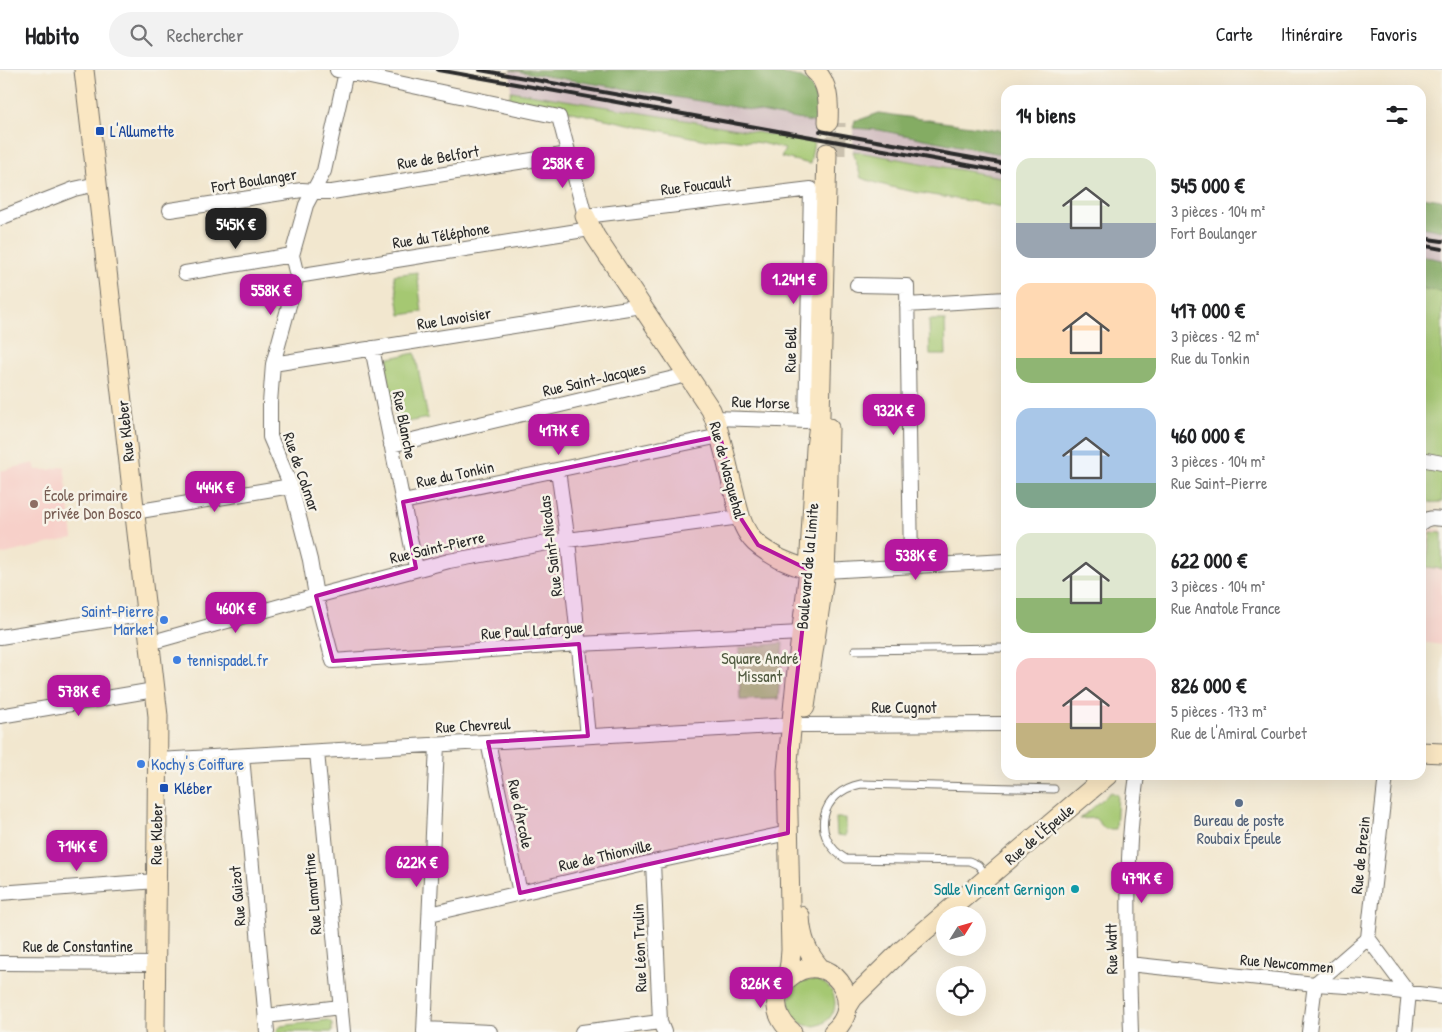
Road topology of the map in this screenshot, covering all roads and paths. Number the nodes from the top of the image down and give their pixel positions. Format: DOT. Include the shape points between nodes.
graph roads {
  1 [pos="84,70"];
  2 [pos="814,70"];
  3 [pos="831,70"];
  4 [pos="341,71"];
  5 [pos="569,154"];
  6 [pos="832,154"];
  7 [pos="97,184"];
  8 [pos="812,189"];
  9 [pos="314,190"];
  10 [pos="170,210"];
  11 [pos="0,218"];
  12 [pos="588,222"];
  13 [pos="292,255"];
  14 [pos="185,273"];
  15 [pos="297,276"];
  16 [pos="857,285"];
  17 [pos="1001,299"];
  18 [pos="907,305"];
  19 [pos="641,306"];
  20 [pos="372,348"];
  21 [pos="273,364"];
  22 [pos="688,375"];
  23 [pos="714,418"];
  24 [pos="806,421"];
  25 [pos="720,436"];
  26 [pos="391,445"];
  27 [pos="1426,460"];
  28 [pos="1442,463"];
  29 [pos="558,470"];
  30 [pos="291,486"];
  31 [pos="403,502"];
  32 [pos="134,512"];
  33 [pos="740,517"];
  34 [pos="1426,519"];
  35 [pos="1442,519"];
  36 [pos="567,540"];
  37 [pos="1001,561"];
  38 [pos="911,566"];
  39 [pos="416,568"];
  40 [pos="817,571"];
  41 [pos="316,596"];
  42 [pos="146,614"];
  43 [pos="801,633"];
  44 [pos="0,637"];
  45 [pos="149,644"];
  46 [pos="578,644"];
  47 [pos="1001,648"];
  48 [pos="855,650"];
  49 [pos="154,690"];
  50 [pos="0,716"];
  51 [pos="1001,724"];
  52 [pos="797,725"];
  53 [pos="588,736"];
  54 [pos="488,742"];
  55 [pos="437,745"];
  56 [pos="317,752"];
  57 [pos="1426,752"];
  58 [pos="1442,753"];
  59 [pos="242,756"];
  60 [pos="158,760"];
  61 [pos="1102,780"];
  62 [pos="1136,780"];
  63 [pos="1385,780"];
  64 [pos="1054,789"];
  65 [pos="788,833"];
  66 [pos="653,862"];
  67 [pos="988,878"];
  68 [pos="156,881"];
  69 [pos="0,893"];
  70 [pos="520,893"];
  71 [pos="430,914"];
  72 [pos="1368,938"];
  73 [pos="901,951"];
  74 [pos="0,963"];
  75 [pos="156,964"];
  76 [pos="1129,964"];
  77 [pos="827,972"];
  78 [pos="787,979"];
  79 [pos="1315,984"];
  80 [pos="1409,993"];
  81 [pos="1442,997"];
  82 [pos="340,1008"];
  83 [pos="266,1016"];
  84 [pos="777,1023"];
  85 [pos="841,1023"];
  86 [pos="662,1027"];
  87 [pos="424,1031"];
  88 [pos="155,1032"];
  89 [pos="267,1032"];
  90 [pos="342,1032"];
  91 [pos="490,1032"];
  92 [pos="582,1032"];
  93 [pos="792,1032"];
  94 [pos="1131,1032"];
  95 [pos="1309,1032"];
  96 [pos="1405,1032"];
  1 -- 7 [label="street, Rue Kleber"];
  2 -- 3 [label="street" via="827,92 832,122 836,94"];
  4 -- 5 [label="street, Rue de Wasquehal" via="559,117"];
  4 -- 9 [label="street, Rue de Colmar" via="324,171"];
  5 -- 9 [label="street, Rue de Belfort" via="332,192"];
  5 -- 12 [label="street, Rue de Wasquehal"];
  6 -- 40 [label="street, Boulevard de la Limite" via="827,523"];
  7 -- 11 [label="street" via="74,189"];
  7 -- 32 [label="street, Rue Kleber"];
  8 -- 12 [label="street, Rue Foucault"];
  8 -- 24 [label="street, Rue Bell"];
  9 -- 10 [label="street, Fort Boulanger"];
  9 -- 13 [label="street, Rue de Colmar" via="306,205"];
  12 -- 15 [label="street, Rue du Téléphone"];
  12 -- 19 [label="street, Rue de Wasquehal"];
  13 -- 14 [label="street"];
  13 -- 15 [label="street, Rue de Colmar"];
  15 -- 21 [label="street, Rue de Colmar"];
  16 -- 18 [label="street" via="907,286"];
  17 -- 18 [label="street"];
  18 -- 38 [label="street"];
  19 -- 20 [label="street, Rue Lavoisier"];
  19 -- 22 [label="street, Rue de Wasquehal"];
  20 -- 21 [label="street, Rue Lavoisier"];
  20 -- 26 [label="street, Rue Blanche"];
  21 -- 30 [label="street, Rue de Colmar" via="270,437"];
  22 -- 23 [label="street, Rue de Wasquehal"];
  22 -- 26 [label="street, Rue Saint-Jacques"];
  23 -- 24 [label="street, Rue Morse"];
  23 -- 25 [label="street, Rue de Wasquehal"];
  25 -- 29 [label="street, Rue du Tonkin"];
  25 -- 33 [label="street, Rue de Wasquehal"];
  26 -- 31 [label="street, Rue Blanche"];
  27 -- 28 [label="street"];
  29 -- 31 [label="street, Rue du Tonkin"];
  29 -- 36 [label="street, Rue Saint-Nicolas"];
  30 -- 32 [label="street"];
  30 -- 41 [label="street, Rue de Colmar"];
  31 -- 39 [label="street, Rue Blanche"];
  32 -- 42 [label="street, Rue Kleber"];
  33 -- 36 [label="street, Rue Saint-Pierre"];
  33 -- 40 [label="street, Rue de Wasquehal" via="752,540 763,549 796,566"];
  34 -- 35 [label="street"];
  36 -- 39 [label="street, Rue Saint-Pierre"];
  36 -- 46 [label="street, Rue Saint-Nicolas"];
  37 -- 38 [label="street, Rue de Wasquehal"];
  38 -- 40 [label="street, Rue de Wasquehal"];
  39 -- 41 [label="street, Rue Saint-Pierre"];
  40 -- 43 [label="street, Boulevard de la Limite"];
  40 -- 52 [label="street, Boulevard de la Limite" via="817,632"];
  41 -- 45 [label="street, Rue Saint-Pierre"];
  41 -- 46 [label="street, Rue Paul Lafargue" via="334,661"];
  42 -- 44 [label="street"];
  42 -- 45 [label="street, Rue Kleber"];
  43 -- 46 [label="street, Rue Paul Lafargue"];
  43 -- 52 [label="street, Boulevard de la Limite"];
  45 -- 49 [label="street, Rue Kleber"];
  46 -- 53 [label="street, Rue Saint-Nicolas"];
  47 -- 48 [label="lane"];
  49 -- 50 [label="street"];
  49 -- 60 [label="street, Rue Kleber" via="158,716"];
  51 -- 52 [label="street, Rue Cugnot"];
  52 -- 53 [label="street, Rue Chevreul"];
  52 -- 65 [label="street, Boulevard de la Limite" via="787,771"];
  52 -- 77 [label="street, Boulevard de la Limite" via="800,918 806,947"];
  53 -- 54 [label="street, Rue Chevreul"];
  54 -- 55 [label="street, Rue Chevreul"];
  54 -- 70 [label="street, Rue d'Arcole"];
  55 -- 56 [label="street, Rue Chevreul"];
  55 -- 71 [label="street"];
  56 -- 59 [label="street, Rue Chevreul"];
  56 -- 82 [label="street, Rue Lamartine"];
  57 -- 58 [label="street"];
  59 -- 60 [label="street, Rue Chevreul"];
  59 -- 83 [label="street, Rue Guizot"];
  60 -- 68 [label="street, Rue Kleber"];
  61 -- 67 [label="street, Rue de l'Épeule"];
  62 -- 76 [label="street, Rue Watt" via="1128,860"];
  63 -- 72 [label="street, Rue de Brezin"];
  64 -- 67 [label="lane" via="861,784 832,799 824,815 824,832 832,848 846,858 968,861 978,865"];
  65 -- 66 [label="street, Rue de Thionville"];
  65 -- 78 [label="street, Boulevard de la Limite" via="791,950"];
  66 -- 70 [label="street, Rue de Thionville"];
  66 -- 86 [label="street, Rue Léon Trulin"];
  67 -- 73 [label="street, Rue de l'Épeule"];
  68 -- 69 [label="street"];
  68 -- 75 [label="street, Rue Kleber"];
  70 -- 71 [label="street, Rue de Thionville"];
  71 -- 87 [label="street"];
  72 -- 79 [label="street"];
  72 -- 80 [label="street"];
  73 -- 77 [label="street, Rue de l'Épeule" via="865,974 848,976"];
  73 -- 85 [label="street, Rue de l'Épeule" via="853,998"];
  74 -- 75 [label="street, Rue de Constantine"];
  75 -- 88 [label="street, Rue Kleber"];
  76 -- 79 [label="street, Rue Newcommen"];
  76 -- 94 [label="street, Rue Watt"];
  77 -- 78 [label="street, Rue de l'Épeule" via="813,968 801,970"];
  77 -- 85 [label="street, Boulevard de la Limite" via="839,980 847,997"];
  78 -- 84 [label="street, Boulevard de la Limite" via="778,993"];
  79 -- 80 [label="street, Rue Newcommen"];
  79 -- 95 [label="street"];
  80 -- 81 [label="street, Rue Newcommen"];
  80 -- 96 [label="street"];
  82 -- 83 [label="street"];
  82 -- 90 [label="street, Rue Lamartine"];
  83 -- 89 [label="street, Rue Guizot"];
  84 -- 93 [label="street"];
  86 -- 92 [label="street"];
  87 -- 91 [label="street"];
}
